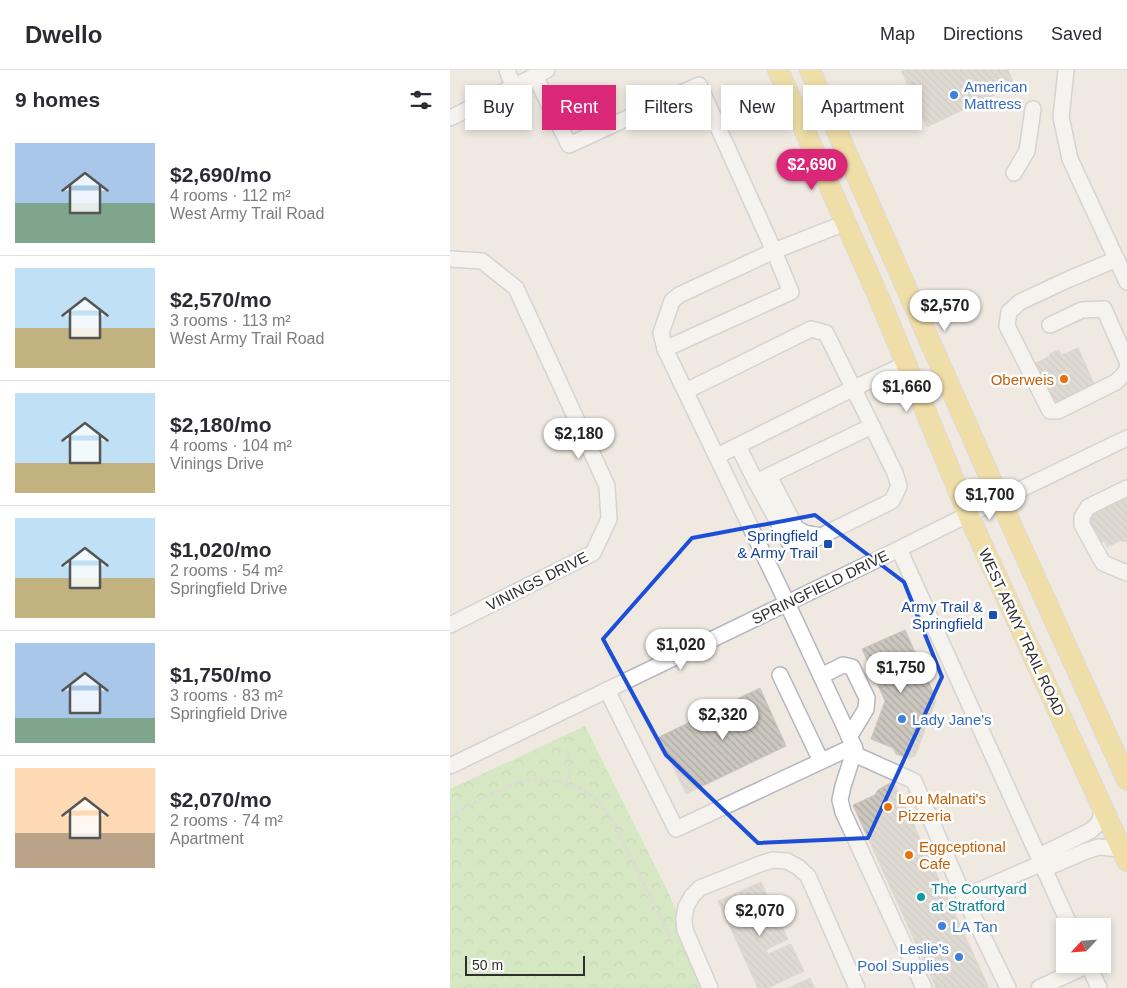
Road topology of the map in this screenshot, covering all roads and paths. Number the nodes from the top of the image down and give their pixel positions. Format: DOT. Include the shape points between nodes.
graph roads {
  1 [pos="507,70"];
  2 [pos="778,70"];
  3 [pos="810,70"];
  4 [pos="1066,70"];
  5 [pos="541,73"];
  6 [pos="514,85"];
  7 [pos="516,85"];
  8 [pos="1033,109"];
  9 [pos="465,110"];
  10 [pos="450,118"];
  11 [pos="1014,173"];
  12 [pos="846,223"];
  13 [pos="774,251"];
  14 [pos="450,259"];
  15 [pos="1117,259"];
  16 [pos="1127,282"];
  17 [pos="1050,325"];
  18 [pos="665,349"];
  19 [pos="1127,361"];
  20 [pos="906,364"];
  21 [pos="1127,368"];
  22 [pos="854,388"];
  23 [pos="686,392"];
  24 [pos="872,426"];
  25 [pos="1127,438"];
  26 [pos="738,446"];
  27 [pos="717,456"];
  28 [pos="763,479"];
  29 [pos="1127,488"];
  30 [pos="1000,500"];
  31 [pos="968,514"];
  32 [pos="899,549"];
  33 [pos="1127,573"];
  34 [pos="787,603"];
  35 [pos="450,625"];
  36 [pos="780,675"];
  37 [pos="821,676"];
  38 [pos="607,690"];
  39 [pos="852,745"];
  40 [pos="567,750"];
  41 [pos="821,761"];
  42 [pos="450,766"];
  43 [pos="1127,780"];
  44 [pos="568,784"];
  45 [pos="1102,807"];
  46 [pos="450,816"];
  47 [pos="1124,855"];
  48 [pos="1042,863"];
  49 [pos="964,897"];
  50 [pos="1066,918"];
  51 [pos="670,938"];
  52 [pos="1071,973"];
  53 [pos="1092,973"];
  54 [pos="710,988"];
  55 [pos="857,988"];
  56 [pos="924,988"];
  57 [pos="1008,988"];
  58 [pos="1039,988"];
  59 [pos="1099,988"];
  1 -- 6 [label="street"];
  2 -- 12 [label="main road, WEST ARMY TRAIL ROAD"];
  3 -- 30 [label="main road"];
  4 -- 15 [label="street" via="1061,117 1070,159"];
  5 -- 7 [label="street"];
  5 -- 13 [label="street" via="569,145 699,86"];
  8 -- 11 [label="street" via="1027,151"];
  9 -- 10 [label="street"];
  12 -- 13 [label="street"];
  12 -- 20 [label="main road, WEST ARMY TRAIL ROAD"];
  13 -- 18 [label="street" via="679,295 672,302 661,333"];
  13 -- 18 [label="street" via="791,292"];
  14 -- 35 [label="street, VININGS DRIVE" via="482,261 516,288 607,486 609,519 593,553"];
  15 -- 16 [label="street"];
  15 -- 21 [label="street" via="1020,302 1009,312 1007,326 1050,411 1058,411 1116,382"];
  17 -- 19 [label="street" via="1082,310 1104,309"];
  18 -- 23 [label="street"];
  20 -- 22 [label="street"];
  20 -- 31 [label="main road, WEST ARMY TRAIL ROAD"];
  22 -- 23 [label="street" via="826,333 811,329"];
  22 -- 24 [label="street"];
  22 -- 26 [label="street"];
  23 -- 27 [label="street"];
  24 -- 28 [label="street"];
  24 -- 28 [label="street" via="899,486 892,501 804,545 789,542"];
  25 -- 30 [label="street, SPRINGFIELD DRIVE"];
  26 -- 27 [label="street"];
  26 -- 28 [label="street"];
  27 -- 34 [label="street"];
  29 -- 33 [label="street" via="1088,507 1082,516 1082,525 1103,563"];
  30 -- 31 [label="street, SPRINGFIELD DRIVE"];
  30 -- 43 [label="main road"];
  31 -- 32 [label="street, SPRINGFIELD DRIVE"];
  31 -- 45 [label="main road, WEST ARMY TRAIL ROAD"];
  32 -- 34 [label="street, SPRINGFIELD DRIVE"];
  32 -- 48 [label="street"];
  34 -- 37 [label="street"];
  34 -- 38 [label="street, SPRINGFIELD DRIVE"];
  36 -- 41 [label="street"];
  37 -- 39 [label="street"];
  37 -- 39 [label="street" via="843,665 852,667 867,698"];
  38 -- 41 [label="street" via="676,829"];
  38 -- 42 [label="street, SPRINGFIELD DRIVE"];
  39 -- 41 [label="street"];
  39 -- 49 [label="street" via="914,781"];
  39 -- 56 [label="street" via="840,800 843,812"];
  40 -- 44 [label="path" via="571,766"];
  44 -- 46 [label="path" via="550,780 527,781"];
  44 -- 51 [label="path" via="594,798 607,813"];
  45 -- 47 [label="main road, WEST ARMY TRAIL ROAD"];
  45 -- 48 [label="street" via="1100,822 1090,832"];
  47 -- 48 [label="street" via="1099,847"];
  48 -- 49 [label="street"];
  48 -- 50 [label="street"];
  49 -- 57 [label="street"];
  52 -- 58 [label="street"];
  53 -- 59 [label="street"];
  54 -- 55 [label="street" via="685,930 686,907 700,888 773,860 788,861 808,876"];
}
